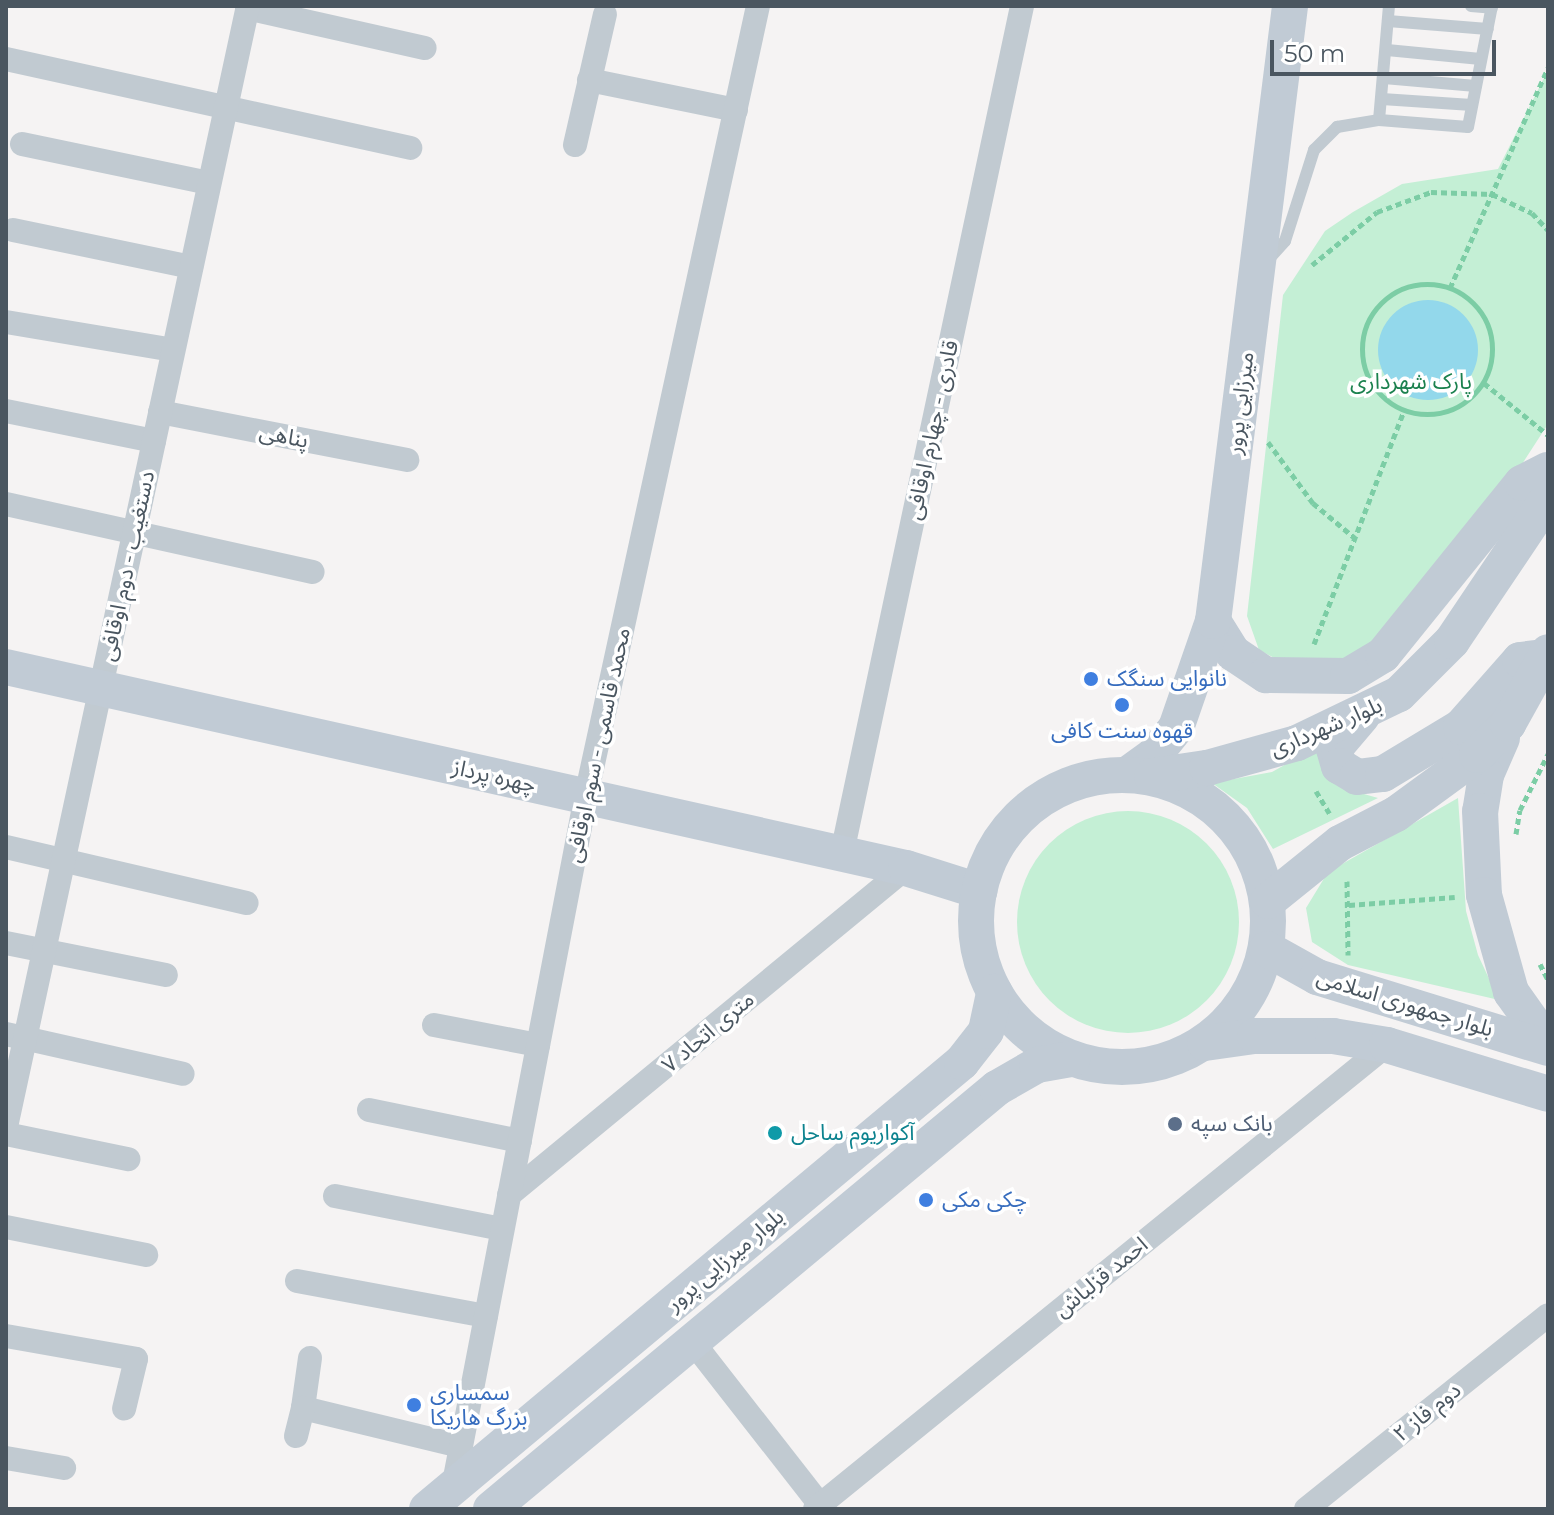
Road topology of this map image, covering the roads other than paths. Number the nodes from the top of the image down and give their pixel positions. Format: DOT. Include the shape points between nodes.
graph roads {
  1 [pos="758,6"];
  2 [pos="1022,6"];
  3 [pos="1290,6"];
  4 [pos="1389,6"];
  5 [pos="1471,6"];
  6 [pos="248,7"];
  7 [pos="1492,7"];
  8 [pos="605,14"];
  9 [pos="1388,21"];
  10 [pos="1488,29"];
  11 [pos="425,48"];
  12 [pos="1387,50"];
  13 [pos="6,59"];
  14 [pos="1481,59"];
  15 [pos="1384,78"];
  16 [pos="589,80"];
  17 [pos="1476,86"];
  18 [pos="1382,99"];
  19 [pos="1472,105"];
  20 [pos="226,106"];
  21 [pos="736,110"];
  22 [pos="1379,120"];
  23 [pos="22,144"];
  24 [pos="575,145"];
  25 [pos="410,148"];
  26 [pos="209,183"];
  27 [pos="13,230"];
  28 [pos="191,267"];
  29 [pos="1256,272"];
  30 [pos="6,322"];
  31 [pos="173,350"];
  32 [pos="6,411"];
  33 [pos="160,412"];
  34 [pos="154,441"];
  35 [pos="407,460"];
  36 [pos="1548,470"];
  37 [pos="1548,498"];
  38 [pos="6,504"];
  39 [pos="135,530"];
  40 [pos="313,572"];
  41 [pos="1213,621"];
  42 [pos="1547,655"];
  43 [pos="6,667"];
  44 [pos="101,688"];
  45 [pos="1363,715"];
  46 [pos="1508,724"];
  47 [pos="1139,776"];
  48 [pos="586,796"];
  49 [pos="6,847"];
  50 [pos="842,853"];
  51 [pos="63,860"];
  52 [pos="906,868"];
  53 [pos="979,891"];
  54 [pos="1268,901"];
  55 [pos="247,903"];
  56 [pos="6,943"];
  57 [pos="1267,949"];
  58 [pos="44,950"];
  59 [pos="166,975"];
  60 [pos="994,992"];
  61 [pos="434,1025"];
  62 [pos="16,1036"];
  63 [pos="1205,1043"];
  64 [pos="538,1045"];
  65 [pos="1387,1045"];
  66 [pos="1548,1046"];
  67 [pos="1072,1059"];
  68 [pos="183,1074"];
  69 [pos="1548,1094"];
  70 [pos="369,1110"];
  71 [pos="6,1127"];
  72 [pos="6,1134"];
  73 [pos="520,1141"];
  74 [pos="128,1159"];
  75 [pos="509,1195"];
  76 [pos="335,1196"];
  77 [pos="6,1227"];
  78 [pos="502,1229"];
  79 [pos="146,1255"];
  80 [pos="297,1281"];
  81 [pos="1548,1315"];
  82 [pos="486,1316"];
  83 [pos="6,1336"];
  84 [pos="692,1341"];
  85 [pos="310,1358"];
  86 [pos="303,1408"];
  87 [pos="124,1409"];
  88 [pos="296,1436"];
  89 [pos="460,1446"];
  90 [pos="6,1458"];
  91 [pos="64,1468"];
  92 [pos="440,1498"];
  93 [pos="817,1507"];
  94 [pos="491,1509"];
  95 [pos="1306,1509"];
  1 -- 21 [label="street, محمد قاسمی - سوم اوقافی"];
  2 -- 50 [label="street, قادری - چهارم اوقافی"];
  3 -- 29 [label="main road, میرزایی پرور"];
  4 -- 9 [label="lane"];
  5 -- 7 [label="lane"];
  6 -- 11 [label="street"];
  6 -- 20 [label="street, دستغیب - دوم اوقافی"];
  7 -- 10 [label="lane"];
  8 -- 16 [label="street"];
  9 -- 10 [label="lane"];
  9 -- 12 [label="lane"];
  10 -- 14 [label="lane"];
  12 -- 14 [label="lane"];
  12 -- 15 [label="lane"];
  13 -- 20 [label="street"];
  14 -- 17 [label="lane"];
  15 -- 17 [label="lane"];
  15 -- 18 [label="lane"];
  16 -- 21 [label="street"];
  16 -- 24 [label="street"];
  17 -- 19 [label="lane"];
  18 -- 19 [label="lane"];
  18 -- 22 [label="lane"];
  19 -- 22 [label="lane" via="1468,127"];
  20 -- 25 [label="street"];
  20 -- 26 [label="street, دستغیب - دوم اوقافی"];
  21 -- 48 [label="street, محمد قاسمی - سوم اوقافی"];
  22 -- 29 [label="lane" via="1337,127 1314,150 1285,241"];
  23 -- 26 [label="street"];
  26 -- 28 [label="street, دستغیب - دوم اوقافی"];
  27 -- 28 [label="street"];
  28 -- 31 [label="street, دستغیب - دوم اوقافی"];
  29 -- 41 [label="main road, میرزایی پرور"];
  30 -- 31 [label="street"];
  31 -- 33 [label="street, دستغیب - دوم اوقافی"];
  32 -- 34 [label="street"];
  33 -- 34 [label="street, دستغیب - دوم اوقافی"];
  33 -- 35 [label="street, پناهی"];
  34 -- 39 [label="street, دستغیب - دوم اوقافی"];
  36 -- 41 [label="main road" via="1522,483 1383,655 1348,676 1266,675 1233,653"];
  37 -- 45 [label="main road, بلوار شهرداری" via="1452,641 1399,694"];
  38 -- 39 [label="street"];
  39 -- 40 [label="street"];
  39 -- 44 [label="street, دستغیب - دوم اوقافی"];
  41 -- 47 [label="main road, میرزایی پرور" via="1176,728"];
  42 -- 45 [label="main road" via="1520,660 1461,727 1383,774 1357,777 1339,766 1334,749"];
  42 -- 46 [label="main road"];
  43 -- 44 [label="main road, چهره پرداز"];
  44 -- 48 [label="main road, چهره پرداز"];
  44 -- 51 [label="street, دستغیب - دوم اوقافی"];
  45 -- 47 [label="main road, بلوار شهرداری" via="1263,754"];
  46 -- 54 [label="main road" via="1443,782 1340,843"];
  46 -- 66 [label="main road" via="1486,775 1480,811 1484,895 1511,992"];
  47 -- 53 [label="main road, بلوار شهرداری" via="1087,778 1038,802 993,853"];
  47 -- 54 [label="main road" via="1192,792 1228,820 1254,858"];
  48 -- 50 [label="main road, چهره پرداز"];
  48 -- 64 [label="street, محمد قاسمی - سوم اوقافی"];
  49 -- 51 [label="street"];
  50 -- 52 [label="main road, چهره پرداز"];
  51 -- 55 [label="street"];
  51 -- 58 [label="street, دستغیب - دوم اوقافی"];
  52 -- 53 [label="main road, چهره پرداز"];
  52 -- 75 [label="street, ۷ متری اتحاد"];
  53 -- 60 [label="main road" via="980,949"];
  54 -- 57 [label="main road"];
  56 -- 58 [label="street"];
  57 -- 63 [label="main road" via="1247,996"];
  57 -- 66 [label="main road, بلوار جمهوری اسلامی" via="1293,966 1346,985"];
  58 -- 59 [label="street"];
  58 -- 62 [label="street, دستغیب - دوم اوقافی"];
  60 -- 67 [label="main road" via="1015,1021"];
  60 -- 92 [label="main road, بلوار میرزایی پرور" via="986,1031 962,1062"];
  61 -- 64 [label="street"];
  62 -- 68 [label="street"];
  62 -- 71 [label="street, دستغیب - دوم اوقافی"];
  63 -- 65 [label="main road, بلوار جمهوری اسلامی" via="1301,1033"];
  63 -- 67 [label="main road" via="1148,1066 1115,1068"];
  64 -- 73 [label="street, محمد قاسمی - سوم اوقافی"];
  65 -- 69 [label="main road, بلوار جمهوری اسلامی"];
  65 -- 93 [label="street, احمد قزلباش"];
  67 -- 84 [label="main road, بلوار میرزایی پرور" via="1037,1065 997,1088"];
  70 -- 73 [label="street"];
  72 -- 74 [label="street"];
  73 -- 75 [label="street, محمد قاسمی - سوم اوقافی"];
  75 -- 78 [label="street, محمد قاسمی - سوم اوقافی"];
  76 -- 78 [label="street"];
  77 -- 79 [label="street"];
  78 -- 82 [label="street, محمد قاسمی - سوم اوقافی"];
  80 -- 82 [label="street"];
  81 -- 95 [label="street, دوم فاز ۲"];
  82 -- 89 [label="street, محمد قاسمی - سوم اوقافی"];
  83 -- 87 [label="street" via="136,1359"];
  84 -- 93 [label="street"];
  84 -- 94 [label="main road, بلوار میرزایی پرور"];
  85 -- 86 [label="street"];
  86 -- 88 [label="street"];
  86 -- 89 [label="street"];
  89 -- 92 [label="street, محمد قاسمی - سوم اوقافی"];
  90 -- 91 [label="street"];
}
